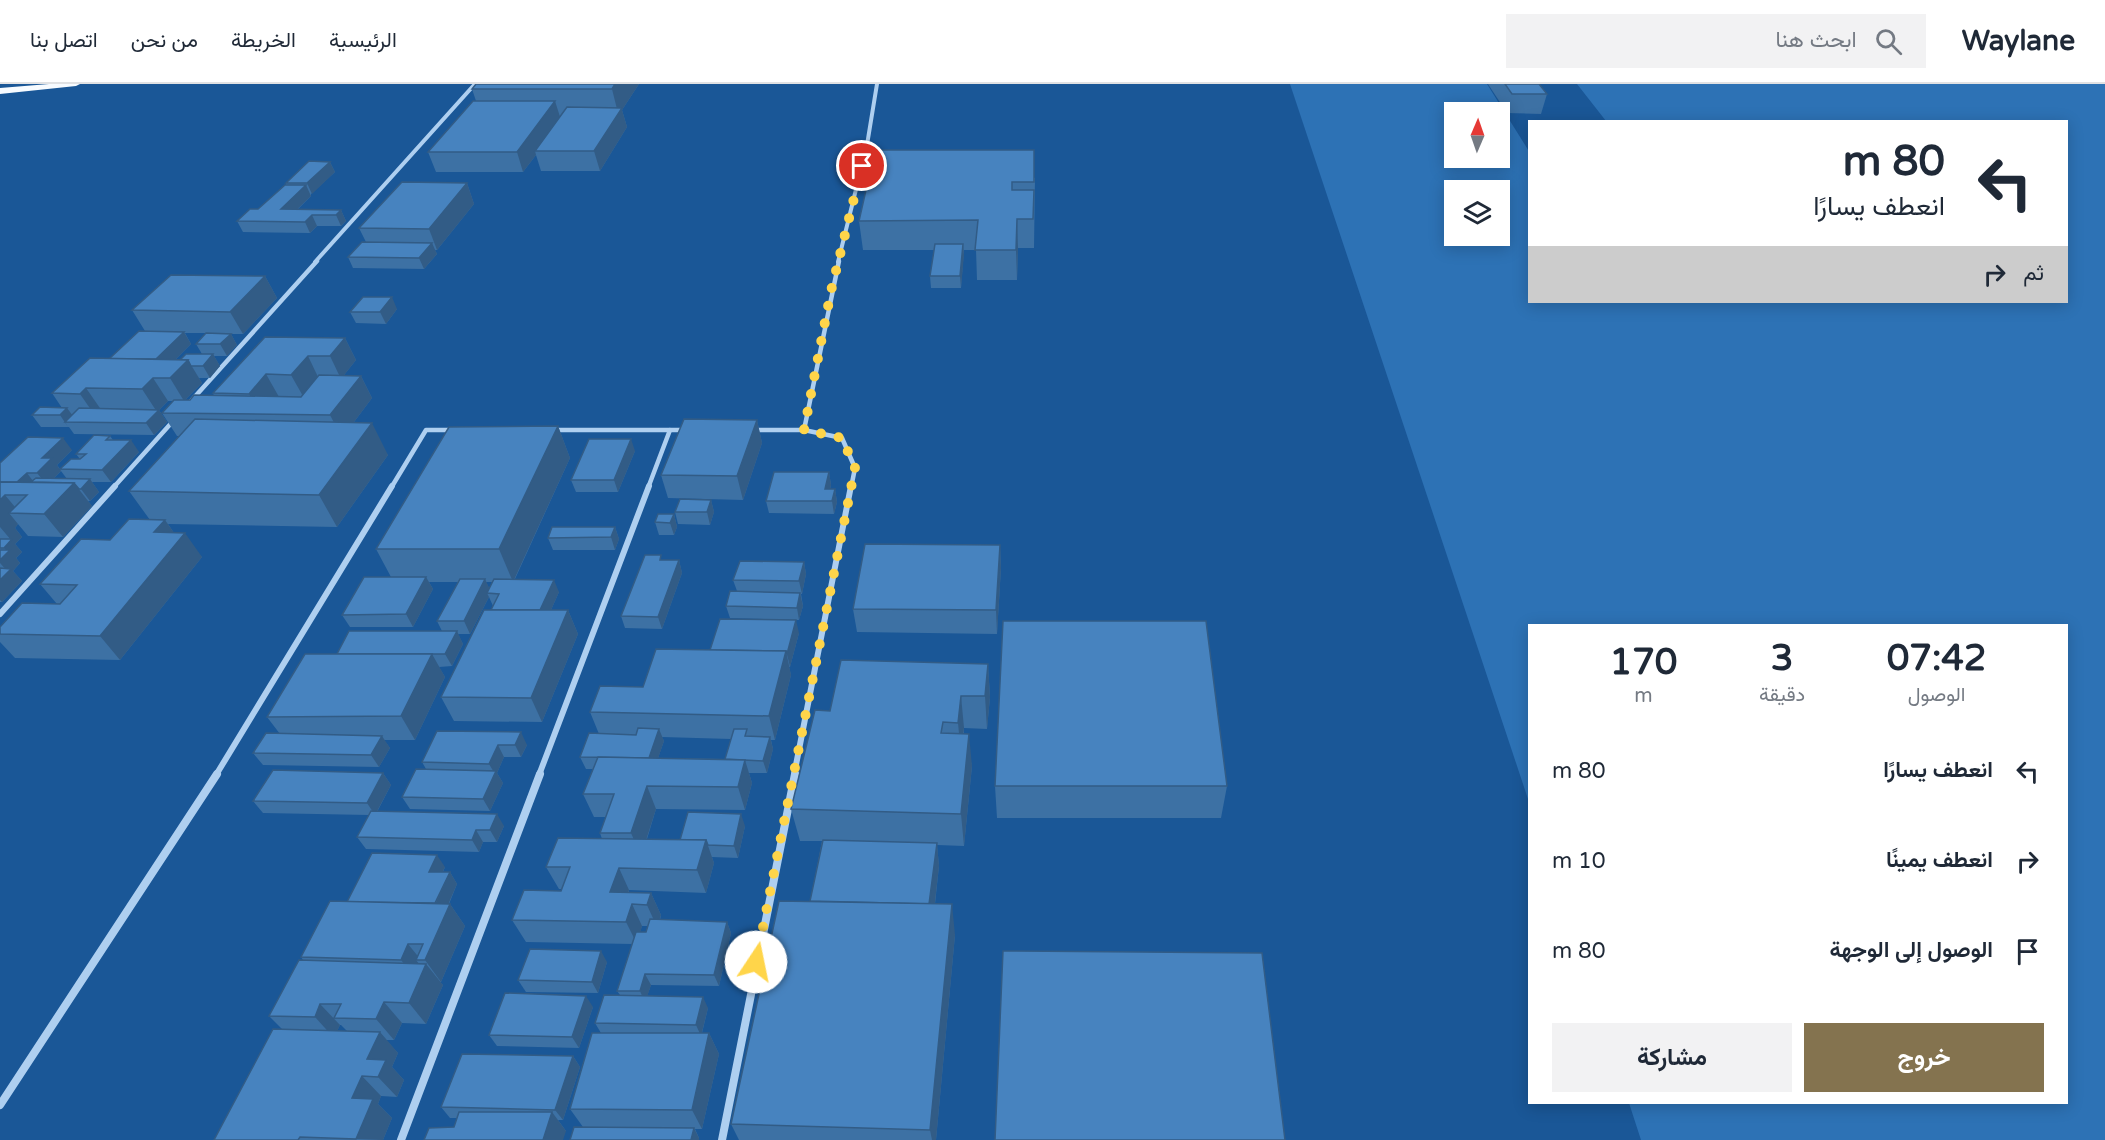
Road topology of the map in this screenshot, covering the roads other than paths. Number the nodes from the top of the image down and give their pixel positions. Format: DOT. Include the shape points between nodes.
graph roads {
  1 [pos="76,84"];
  2 [pos="474,84"];
  3 [pos="877,84"];
  4 [pos="0,91"];
  5 [pos="461,430"];
  6 [pos="542,430"];
  7 [pos="670,430"];
  8 [pos="692,430"];
  9 [pos="748,430"];
  10 [pos="804,430"];
  11 [pos="0,614"];
  12 [pos="0,1105"];
  13 [pos="401,1140"];
  14 [pos="722,1140"];
  1 -- 4 [label="main road"];
  2 -- 11 [label="street"];
  3 -- 10 [label="street"];
  5 -- 12 [label="street" via="426,430 190,818"];
  6 -- 7 [label="street"];
  7 -- 8 [label="street"];
  7 -- 13 [label="street"];
  9 -- 10 [label="street"];
  10 -- 14 [label="street" via="842,438 855,468"];
}
